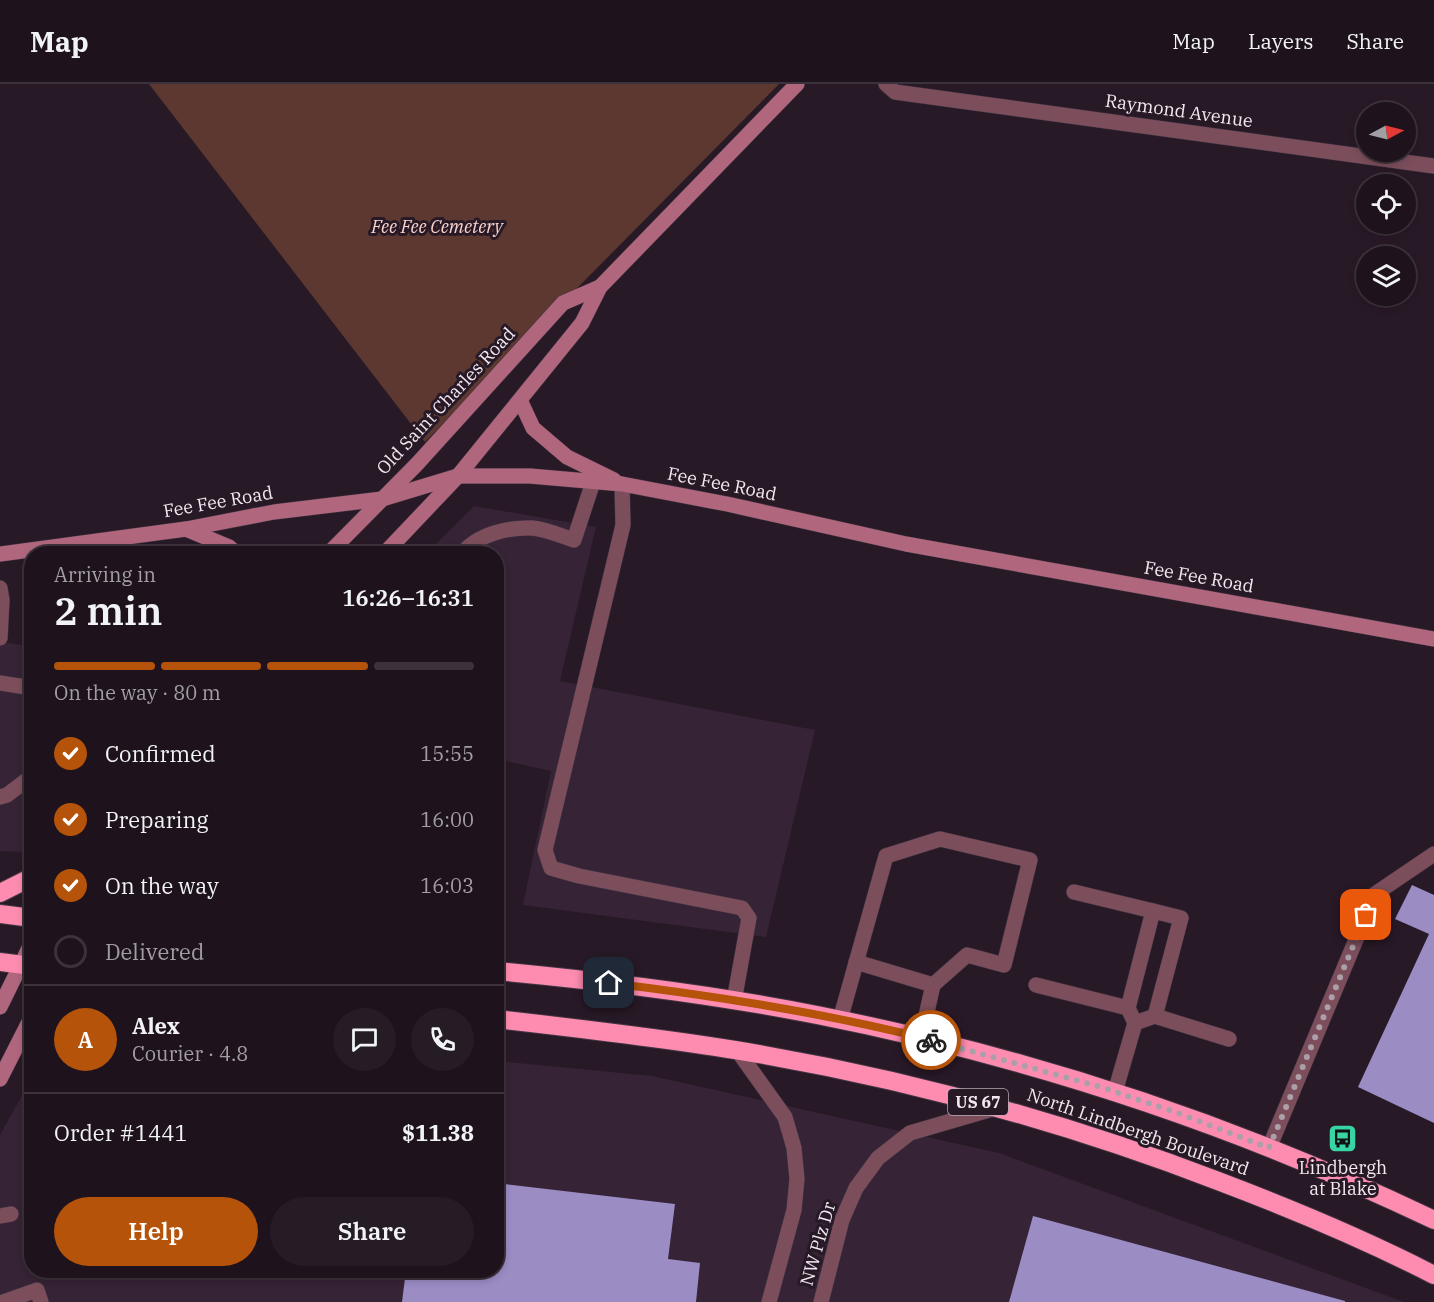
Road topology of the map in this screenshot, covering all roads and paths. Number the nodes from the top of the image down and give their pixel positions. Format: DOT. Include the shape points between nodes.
graph roads {
  1 [pos="797,84"];
  2 [pos="886,84"];
  3 [pos="1434,166"];
  4 [pos="600,287"];
  5 [pos="520,400"];
  6 [pos="458,476"];
  7 [pos="593,482"];
  8 [pos="622,484"];
  9 [pos="382,499"];
  10 [pos="186,529"];
  11 [pos="60,546"];
  12 [pos="227,546"];
  13 [pos="336,546"];
  14 [pos="392,546"];
  15 [pos="473,546"];
  16 [pos="24,551"];
  17 [pos="0,554"];
  18 [pos="0,588"];
  19 [pos="0,638"];
  20 [pos="1434,639"];
  21 [pos="0,683"];
  22 [pos="24,687"];
  23 [pos="24,782"];
  24 [pos="0,797"];
  25 [pos="1434,854"];
  26 [pos="24,881"];
  27 [pos="1074,892"];
  28 [pos="0,893"];
  29 [pos="1153,911"];
  30 [pos="0,915"];
  31 [pos="24,917"];
  32 [pos="0,962"];
  33 [pos="856,962"];
  34 [pos="24,965"];
  35 [pos="24,968"];
  36 [pos="504,971"];
  37 [pos="933,985"];
  38 [pos="1036,985"];
  39 [pos="734,1001"];
  40 [pos="0,1007"];
  41 [pos="1128,1008"];
  42 [pos="1155,1016"];
  43 [pos="504,1020"];
  44 [pos="840,1020"];
  45 [pos="1136,1023"];
  46 [pos="24,1032"];
  47 [pos="921,1038"];
  48 [pos="1228,1039"];
  49 [pos="737,1050"];
  50 [pos="0,1079"];
  51 [pos="1114,1092"];
  52 [pos="999,1107"];
  53 [pos="1269,1148"];
  54 [pos="1434,1220"];
  55 [pos="1413,1264"];
  56 [pos="1434,1275"];
  57 [pos="1434,1287"];
  58 [pos="3,1302"];
  59 [pos="41,1302"];
  60 [pos="769,1302"];
  61 [pos="821,1302"];
  1 -- 4 [label="street, Old Saint Charles Road"];
  2 -- 3 [label="street, Raymond Avenue" via="896,92"];
  4 -- 5 [label="street, Old Saint Charles Road" via="582,323"];
  4 -- 9 [label="street, Old Saint Charles Road" via="563,303"];
  5 -- 6 [label="street, Old Saint Charles Road"];
  5 -- 8 [label="street" via="533,428 567,457"];
  6 -- 7 [label="street, Fee Fee Road" via="530,476"];
  6 -- 9 [label="street, Fee Fee Road"];
  6 -- 14 [label="street, Old Saint Charles Road"];
  7 -- 8 [label="street, Fee Fee Road"];
  7 -- 15 [label="street" via="574,540 534,528 511,529 486,536"];
  8 -- 20 [label="street, Fee Fee Road" via="906,544"];
  8 -- 39 [label="street" via="622,525 545,850 551,868 742,908 749,918"];
  9 -- 10 [label="street, Fee Fee Road" via="274,512"];
  9 -- 13 [label="street, Old Saint Charles Road"];
  10 -- 11 [label="street, Fee Fee Road"];
  10 -- 12 [label="street"];
  16 -- 17 [label="street, Fee Fee Road"];
  18 -- 19 [label="street"];
  21 -- 22 [label="street"];
  23 -- 24 [label="street"];
  25 -- 53 [label="street" via="1375,894"];
  26 -- 28 [label="highway"];
  27 -- 29 [label="street"];
  29 -- 41 [label="street"];
  29 -- 42 [label="street" via="1181,918"];
  30 -- 31 [label="highway"];
  32 -- 34 [label="highway"];
  33 -- 37 [label="street"];
  33 -- 37 [label="street" via="886,856 940,839 1030,860 1004,965 967,955"];
  33 -- 44 [label="street"];
  35 -- 40 [label="street"];
  36 -- 39 [label="highway, North Lindbergh Boulevard"];
  37 -- 47 [label="street"];
  38 -- 41 [label="street"];
  39 -- 44 [label="highway, North Lindbergh Boulevard"];
  41 -- 45 [label="street"];
  42 -- 45 [label="street"];
  42 -- 48 [label="street"];
  43 -- 49 [label="highway, North Lindbergh Boulevard / US 67"];
  44 -- 47 [label="highway, North Lindbergh Boulevard"];
  45 -- 51 [label="street"];
  46 -- 50 [label="street"];
  47 -- 51 [label="highway, North Lindbergh Boulevard"];
  49 -- 52 [label="highway, North Lindbergh Boulevard / US 67" via="885,1079"];
  49 -- 60 [label="street, NW Plz Dr" via="785,1117 794,1148 794,1210"];
  51 -- 53 [label="highway, North Lindbergh Boulevard"];
  52 -- 55 [label="highway, North Lindbergh Boulevard / US 67" via="1167,1161"];
  52 -- 61 [label="street, NW Plz Dr" via="910,1133 878,1158 856,1188 842,1220"];
  53 -- 54 [label="highway, North Lindbergh Boulevard"];
  55 -- 56 [label="highway, North Lindbergh Boulevard / US 67"];
  55 -- 57 [label="highway"];
  58 -- 59 [label="street" via="37,1290"];
}
